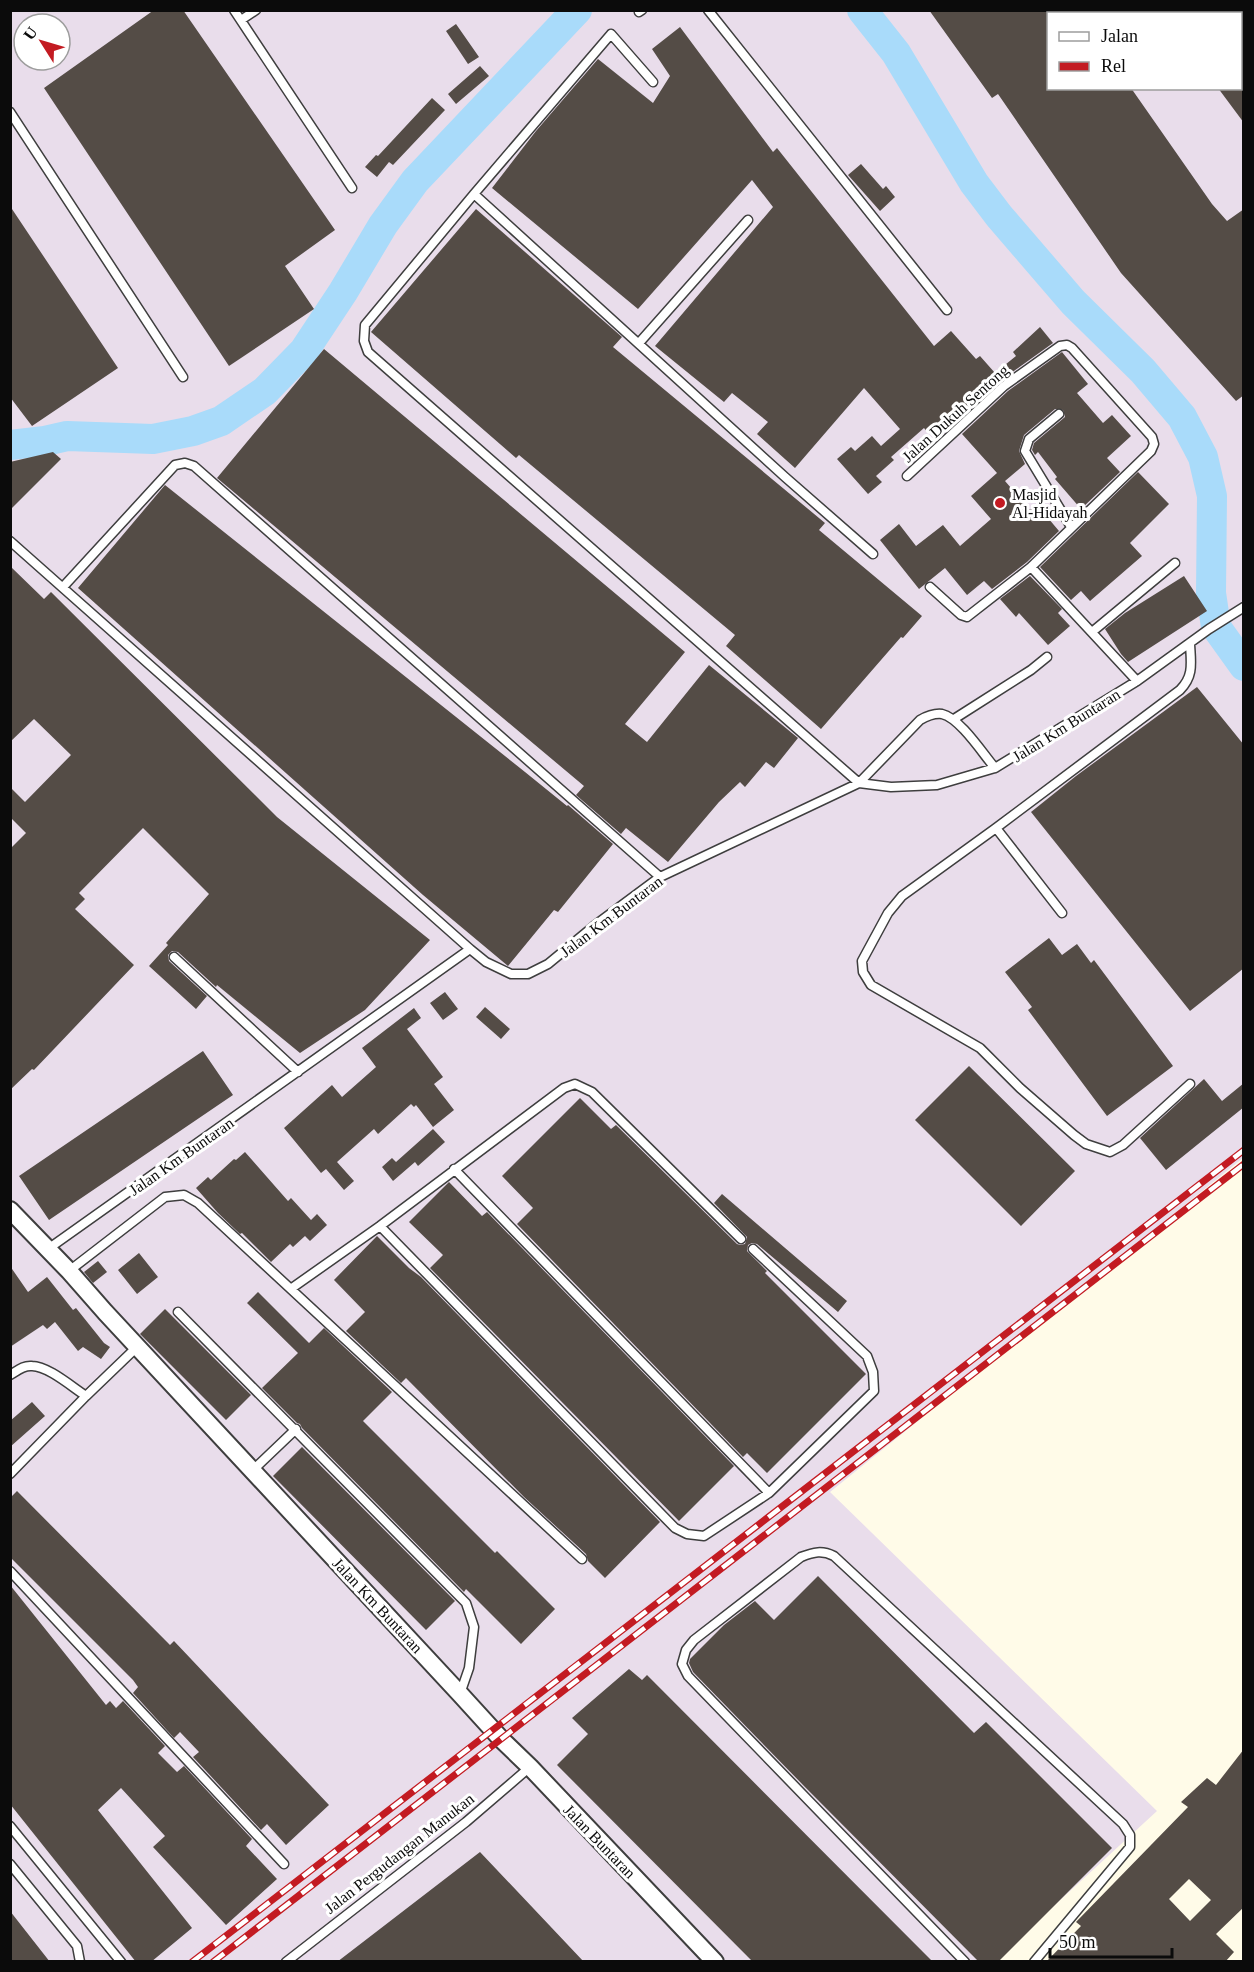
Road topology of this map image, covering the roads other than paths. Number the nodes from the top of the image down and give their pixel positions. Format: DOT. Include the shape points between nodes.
graph roads {
  1 [pos="234,10"];
  2 [pos="256,10"];
  3 [pos="708,10"];
  4 [pos="241,20"];
  5 [pos="653,82"];
  6 [pos="10,112"];
  7 [pos="352,188"];
  8 [pos="474,194"];
  9 [pos="748,220"];
  10 [pos="947,310"];
  11 [pos="639,343"];
  12 [pos="183,377"];
  13 [pos="1059,414"];
  14 [pos="907,476"];
  15 [pos="1071,527"];
  16 [pos="10,541"];
  17 [pos="873,554"];
  18 [pos="1174,563"];
  19 [pos="1032,567"];
  20 [pos="63,587"];
  21 [pos="930,587"];
  22 [pos="1244,607"];
  23 [pos="1092,632"];
  24 [pos="1190,644"];
  25 [pos="1047,657"];
  26 [pos="1137,681"];
  27 [pos="954,719"];
  28 [pos="995,768"];
  29 [pos="859,783"];
  30 [pos="996,828"];
  31 [pos="660,877"];
  32 [pos="1062,913"];
  33 [pos="470,949"];
  34 [pos="174,957"];
  35 [pos="298,1072"];
  36 [pos="1190,1084"];
  37 [pos="454,1169"];
  38 [pos="10,1210"];
  39 [pos="380,1226"];
  40 [pos="741,1239"];
  41 [pos="48,1249"];
  42 [pos="753,1249"];
  43 [pos="69,1271"];
  44 [pos="292,1288"];
  45 [pos="178,1312"];
  46 [pos="138,1346"];
  47 [pos="10,1375"];
  48 [pos="86,1396"];
  49 [pos="296,1430"];
  50 [pos="253,1470"];
  51 [pos="10,1474"];
  52 [pos="769,1493"];
  53 [pos="582,1559"];
  54 [pos="10,1571"];
  55 [pos="460,1694"];
  56 [pos="484,1721"];
  57 [pos="530,1767"];
  58 [pos="10,1826"];
  59 [pos="10,1864"];
  60 [pos="284,1864"];
  61 [pos="80,1962"];
  62 [pos="121,1962"];
  63 [pos="286,1962"];
  64 [pos="715,1962"];
  65 [pos="965,1962"];
  66 [pos="1034,1962"];
  1 -- 4 [label="lane"];
  2 -- 4 [label="lane"];
  3 -- 10 [label="lane"];
  4 -- 7 [label="lane"];
  5 -- 8 [label="lane" via="611,34"];
  6 -- 12 [label="lane"];
  8 -- 11 [label="lane"];
  8 -- 29 [label="lane" via="365,325 368,352"];
  9 -- 11 [label="lane"];
  11 -- 17 [label="lane"];
  13 -- 15 [label="lane" via="1029,439 1025,451"];
  14 -- 15 [label="lane, Jalan Dukuh Sentong" via="1004,386 1067,345 1152,437 1154,444"];
  15 -- 19 [label="lane, Jalan Dukuh Sentong"];
  16 -- 20 [label="lane"];
  18 -- 23 [label="lane"];
  19 -- 21 [label="lane, Jalan Dukuh Sentong" via="967,616"];
  19 -- 23 [label="lane"];
  20 -- 31 [label="lane" via="175,465 194,466"];
  20 -- 33 [label="lane"];
  22 -- 24 [label="lane, Jalan Km Buntaran"];
  23 -- 26 [label="lane"];
  24 -- 26 [label="lane, Jalan Km Buntaran"];
  24 -- 30 [label="lane" via="1189,681 1180,690"];
  25 -- 27 [label="lane"];
  26 -- 28 [label="lane, Jalan Km Buntaran"];
  27 -- 28 [label="lane, Jalan Km Buntaran"];
  27 -- 29 [label="lane, Jalan Km Buntaran" via="940,713 920,720"];
  28 -- 29 [label="lane, Jalan Km Buntaran" via="937,785 891,787"];
  29 -- 31 [label="lane, Jalan Km Buntaran"];
  30 -- 32 [label="lane"];
  30 -- 36 [label="lane" via="917,883 895,904 862,961 871,985 980,1048 1074,1135 1086,1144 1110,1152 1123,1145"];
  31 -- 33 [label="lane, Jalan Km Buntaran" via="548,964 528,974 511,974"];
  33 -- 35 [label="lane, Jalan Km Buntaran"];
  34 -- 35 [label="lane"];
  35 -- 41 [label="lane, Jalan Km Buntaran"];
  37 -- 39 [label="lane"];
  37 -- 40 [label="lane" via="564,1088 575,1084 592,1092"];
  37 -- 52 [label="lane"];
  38 -- 41 [label="street"];
  39 -- 44 [label="lane"];
  39 -- 52 [label="lane" via="675,1528 704,1536"];
  41 -- 43 [label="street, Jalan Km Buntaran"];
  42 -- 52 [label="lane" via="867,1356 873,1372 874,1391"];
  43 -- 44 [label="lane" via="165,1197 184,1195 198,1203"];
  43 -- 46 [label="street, Jalan Km Buntaran"];
  44 -- 53 [label="lane"];
  45 -- 49 [label="lane"];
  46 -- 48 [label="lane"];
  46 -- 50 [label="street, Jalan Km Buntaran"];
  47 -- 48 [label="lane" via="31,1365 43,1368"];
  48 -- 51 [label="lane"];
  49 -- 50 [label="lane"];
  49 -- 55 [label="lane" via="466,1603 474,1627 469,1668"];
  50 -- 55 [label="street, Jalan Km Buntaran"];
  54 -- 60 [label="lane"];
  55 -- 56 [label="street, Jalan Km Buntaran"];
  56 -- 57 [label="street, Jalan Buntaran"];
  57 -- 63 [label="lane, Jalan Pergudangan Manukan" via="466,1822"];
  57 -- 64 [label="street, Jalan Buntaran"];
  58 -- 62 [label="lane"];
  59 -- 61 [label="lane" via="77,1946"];
  65 -- 66 [label="lane" via="688,1676 682,1664 694,1640 801,1557 814,1552 834,1556 1124,1824 1130,1835 1130,1847"];
}
